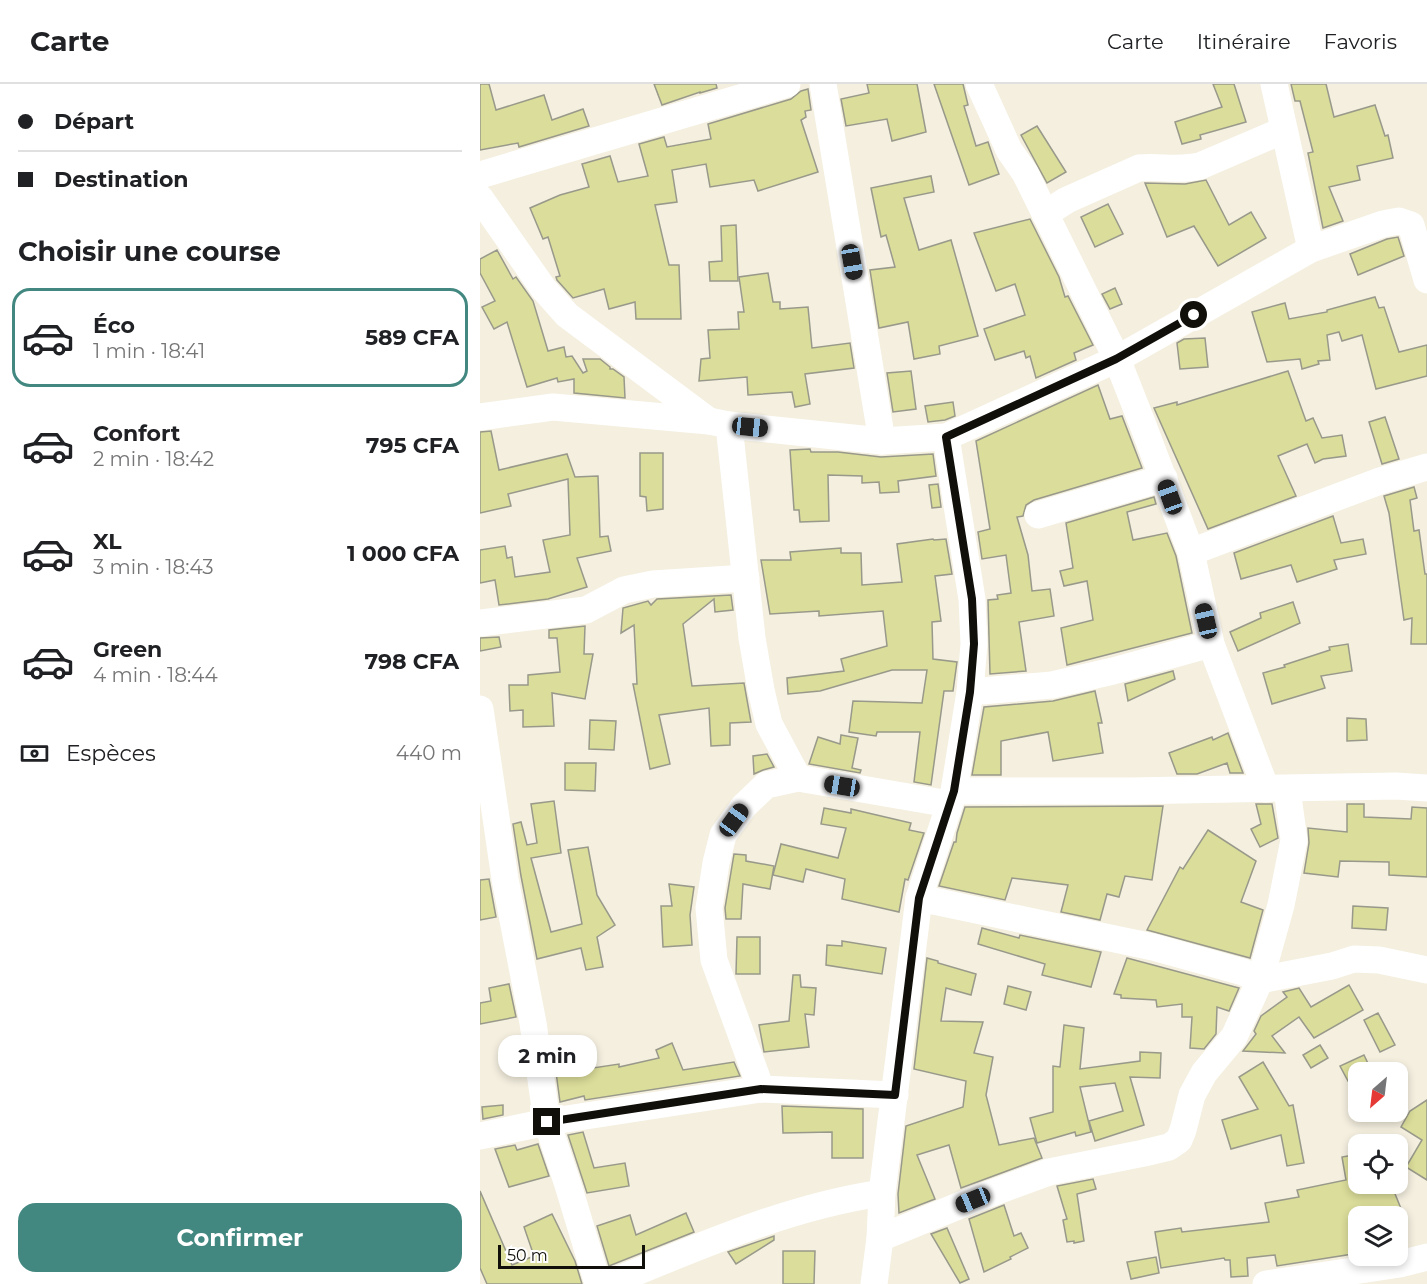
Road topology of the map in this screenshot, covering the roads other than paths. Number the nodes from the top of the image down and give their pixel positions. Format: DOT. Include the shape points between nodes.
graph roads {
  1 [pos="787,84"];
  2 [pos="823,84"];
  3 [pos="979,84"];
  4 [pos="1274,84"];
  5 [pos="726,92"];
  6 [pos="1284,130"];
  7 [pos="480,175"];
  8 [pos="480,198"];
  9 [pos="1045,214"];
  10 [pos="1311,249"];
  11 [pos="1427,280"];
  12 [pos="1116,359"];
  13 [pos="480,417"];
  14 [pos="719,423"];
  15 [pos="946,437"];
  16 [pos="882,441"];
  17 [pos="1427,466"];
  18 [pos="1164,478"];
  19 [pos="1038,515"];
  20 [pos="1191,552"];
  21 [pos="746,578"];
  22 [pos="480,623"];
  23 [pos="1211,644"];
  24 [pos="970,692"];
  25 [pos="480,709"];
  26 [pos="798,778"];
  27 [pos="1427,788"];
  28 [pos="1276,789"];
  29 [pos="952,797"];
  30 [pos="919,898"];
  31 [pos="1427,970"];
  32 [pos="1260,980"];
  33 [pos="761,1089"];
  34 [pos="895,1095"];
  35 [pos="547,1122"];
  36 [pos="480,1136"];
  37 [pos="882,1193"];
  38 [pos="880,1238"];
  39 [pos="1427,1257"];
  40 [pos="1344,1278"];
  41 [pos="597,1284"];
  42 [pos="607,1284"];
  43 [pos="874,1284"];
  44 [pos="1266,1284"];
  1 -- 5 [label="street"];
  2 -- 16 [label="street"];
  3 -- 9 [label="street"];
  4 -- 6 [label="street"];
  5 -- 7 [label="street"];
  6 -- 9 [label="street" via="1200,166 1139,168"];
  6 -- 10 [label="street"];
  8 -- 14 [label="street" via="543,288 567,315"];
  9 -- 12 [label="street"];
  10 -- 11 [label="street" via="1375,226 1406,222 1413,230"];
  10 -- 12 [label="street"];
  12 -- 15 [label="street"];
  12 -- 18 [label="street"];
  13 -- 14 [label="street" via="553,407"];
  14 -- 16 [label="street"];
  14 -- 21 [label="street"];
  15 -- 16 [label="street"];
  15 -- 24 [label="street" via="972,599"];
  17 -- 20 [label="street"];
  18 -- 19 [label="street"];
  18 -- 20 [label="street"];
  20 -- 23 [label="street"];
  21 -- 22 [label="street" via="653,584 624,590 586,610"];
  21 -- 26 [label="street" via="752,638 769,724"];
  23 -- 24 [label="street" via="1052,685"];
  23 -- 28 [label="street"];
  24 -- 29 [label="street"];
  25 -- 35 [label="street"];
  26 -- 29 [label="street"];
  26 -- 33 [label="street" via="766,785 723,835 709,908 714,960"];
  27 -- 28 [label="street"];
  28 -- 29 [label="street"];
  28 -- 32 [label="street" via="1294,840"];
  29 -- 30 [label="street"];
  30 -- 32 [label="street" via="1153,947"];
  30 -- 34 [label="street"];
  31 -- 32 [label="street" via="1354,959"];
  32 -- 38 [label="street" via="1234,1037 1204,1073 1192,1095 1179,1140 1169,1147 1049,1172"];
  33 -- 34 [label="street"];
  33 -- 35 [label="street"];
  34 -- 37 [label="street"];
  35 -- 36 [label="street"];
  35 -- 41 [label="street"];
  37 -- 38 [label="street"];
  37 -- 42 [label="street" via="787,1214"];
  38 -- 43 [label="street"];
  39 -- 40 [label="street"];
  40 -- 44 [label="street"];
}
